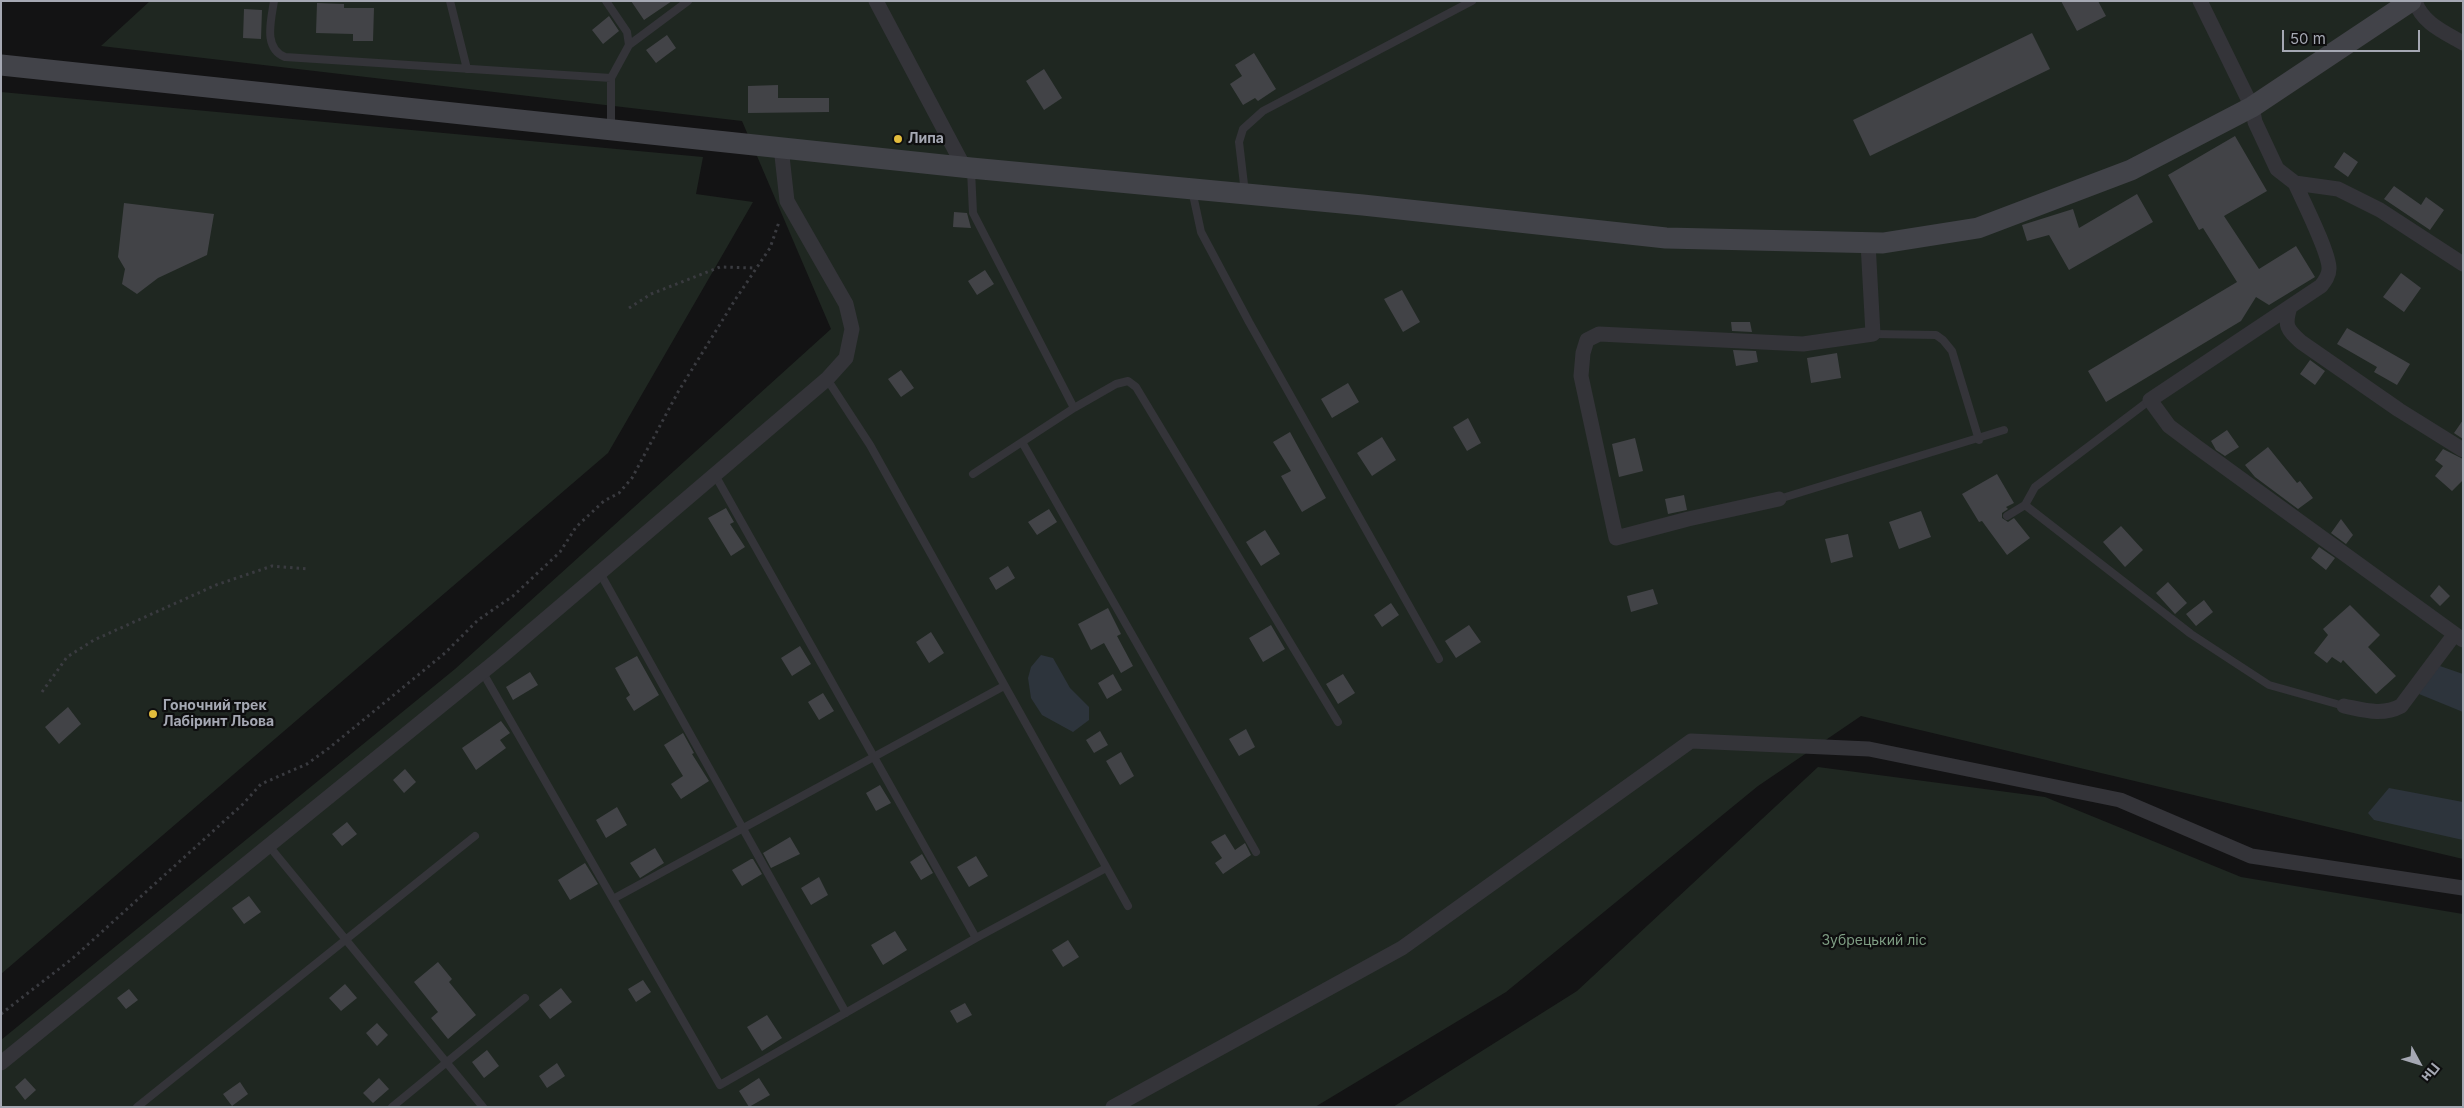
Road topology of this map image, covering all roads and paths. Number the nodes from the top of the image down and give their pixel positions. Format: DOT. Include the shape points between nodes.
graph roads {
  1 [pos="274,1"];
  2 [pos="450,1"];
  3 [pos="606,1"];
  4 [pos="688,1"];
  5 [pos="876,1"];
  6 [pos="1472,1"];
  7 [pos="2200,1"];
  8 [pos="2411,1"];
  9 [pos="2415,1"];
  10 [pos="2463,43"];
  11 [pos="629,45"];
  12 [pos="1,65"];
  13 [pos="467,69"];
  14 [pos="611,78"];
  15 [pos="2252,107"];
  16 [pos="611,129"];
  17 [pos="781,147"];
  18 [pos="967,167"];
  19 [pos="2295,183"];
  20 [pos="1192,190"];
  21 [pos="1246,195"];
  22 [pos="787,201"];
  23 [pos="1868,243"];
  24 [pos="2463,264"];
  25 [pos="756,268"];
  26 [pos="2290,307"];
  27 [pos="629,308"];
  28 [pos="1873,334"];
  29 [pos="827,379"];
  30 [pos="2150,400"];
  31 [pos="1074,408"];
  32 [pos="2004,430"];
  33 [pos="1979,440"];
  34 [pos="1022,442"];
  35 [pos="2463,450"];
  36 [pos="973,474"];
  37 [pos="715,475"];
  38 [pos="1779,499"];
  39 [pos="2025,506"];
  40 [pos="2007,516"];
  41 [pos="308,569"];
  42 [pos="600,573"];
  43 [pos="2459,637"];
  44 [pos="1438,659"];
  45 [pos="483,673"];
  46 [pos="1004,686"];
  47 [pos="42,692"];
  48 [pos="2344,706"];
  49 [pos="1338,722"];
  50 [pos="874,757"];
  51 [pos="744,828"];
  52 [pos="475,836"];
  53 [pos="269,846"];
  54 [pos="1256,852"];
  55 [pos="1106,868"];
  56 [pos="2463,888"];
  57 [pos="613,899"];
  58 [pos="1128,906"];
  59 [pos="976,938"];
  60 [pos="346,940"];
  61 [pos="525,998"];
  62 [pos="846,1013"];
  63 [pos="1,1014"];
  64 [pos="447,1062"];
  65 [pos="1,1063"];
  66 [pos="137,1107"];
  67 [pos="392,1107"];
  68 [pos="483,1107"];
  69 [pos="1113,1107"];
  1 -- 13 [label="lane" via="270,32 272,47 285,57"];
  2 -- 13 [label="lane"];
  3 -- 11 [label="lane" via="627,32"];
  4 -- 11 [label="lane"];
  5 -- 18 [label="street"];
  6 -- 21 [label="lane" via="1263,111 1243,128 1239,142"];
  7 -- 15 [label="street"];
  8 -- 15 [label="street"];
  9 -- 10 [label="street" via="2424,19"];
  11 -- 14 [label="lane"];
  12 -- 16 [label="street"];
  13 -- 14 [label="lane"];
  14 -- 16 [label="lane"];
  15 -- 19 [label="street" via="2255,122 2277,169"];
  15 -- 23 [label="street" via="2131,170 1978,228"];
  16 -- 17 [label="street"];
  17 -- 18 [label="street"];
  17 -- 22 [label="street"];
  18 -- 20 [label="street"];
  18 -- 31 [label="lane" via="973,214"];
  19 -- 24 [label="street" via="2338,189 2380,210"];
  19 -- 26 [label="street" via="2330,267 2322,286"];
  20 -- 21 [label="street"];
  20 -- 44 [label="lane" via="1201,232 1248,322"];
  21 -- 23 [label="street" via="1666,238"];
  22 -- 25 [label="path" via="770,248"];
  22 -- 29 [label="street" via="846,304 852,329 846,358"];
  23 -- 28 [label="street"];
  25 -- 27 [label="path" via="720,267 652,294"];
  25 -- 63 [label="path" via="678,392 632,478 619,493 604,501 576,527 560,552 329,748 307,764 261,784 236,811 73,958"];
  26 -- 30 [label="street"];
  26 -- 35 [label="street" via="2286,321 2288,328 2301,342"];
  28 -- 33 [label="lane" via="1936,336 1943,340 1952,351"];
  28 -- 38 [label="street" via="1803,344 1599,334 1587,340 1582,353 1581,376 1616,538"];
  29 -- 37 [label="street"];
  29 -- 46 [label="lane" via="870,445"];
  30 -- 39 [label="lane" via="2035,487"];
  30 -- 43 [label="street" via="2169,426 2196,447"];
  31 -- 34 [label="lane"];
  31 -- 49 [label="lane" via="1116,384 1128,381 1136,387"];
  32 -- 33 [label="lane"];
  33 -- 38 [label="lane"];
  34 -- 36 [label="lane"];
  34 -- 54 [label="lane"];
  37 -- 42 [label="street"];
  37 -- 50 [label="lane"];
  39 -- 40 [label="lane"];
  39 -- 48 [label="lane" via="2191,634 2270,685"];
  41 -- 47 [label="path" via="272,566 216,585 94,640 67,657"];
  42 -- 45 [label="street"];
  42 -- 51 [label="lane"];
  43 -- 48 [label="street" via="2401,706 2391,712"];
  45 -- 53 [label="street"];
  45 -- 57 [label="lane"];
  46 -- 50 [label="lane"];
  46 -- 55 [label="lane"];
  50 -- 51 [label="lane"];
  50 -- 59 [label="lane"];
  51 -- 57 [label="lane"];
  51 -- 62 [label="lane"];
  52 -- 60 [label="lane"];
  53 -- 60 [label="lane"];
  53 -- 65 [label="street"];
  55 -- 58 [label="lane"];
  55 -- 59 [label="lane"];
  56 -- 69 [label="street" via="2251,856 2120,800 1868,749 1691,741 1402,948"];
  57 -- 62 [label="lane" via="720,1085"];
  59 -- 62 [label="lane"];
  60 -- 64 [label="lane"];
  60 -- 66 [label="lane"];
  61 -- 64 [label="lane"];
  64 -- 67 [label="lane"];
  64 -- 68 [label="lane"];
}
